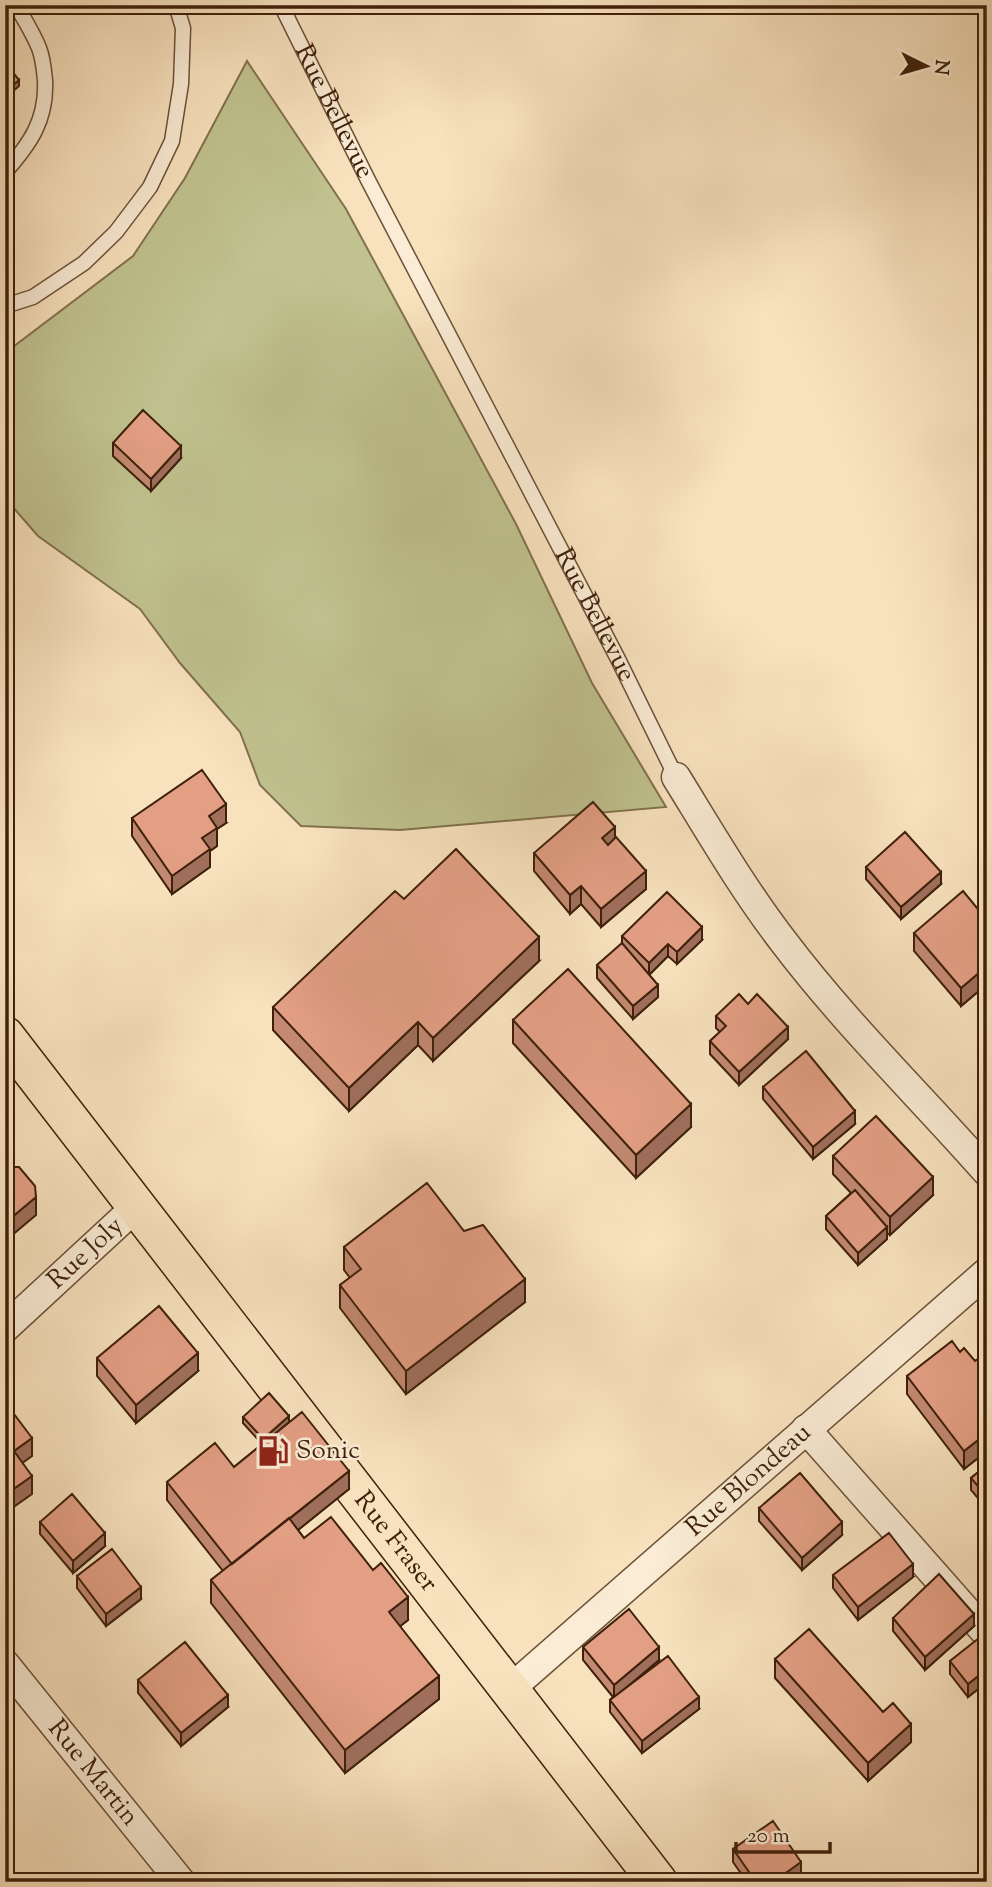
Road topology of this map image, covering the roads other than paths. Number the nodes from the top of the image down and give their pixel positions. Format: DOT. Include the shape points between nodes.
graph roads {
  1 [pos="16,5"];
  2 [pos="177,5"];
  3 [pos="281,5"];
  4 [pos="5,172"];
  5 [pos="5,306"];
  6 [pos="676,776"];
  7 [pos="5,1035"];
  8 [pos="987,1172"];
  9 [pos="137,1206"];
  10 [pos="987,1272"];
  11 [pos="5,1328"];
  12 [pos="806,1429"];
  13 [pos="987,1634"];
  14 [pos="5,1664"];
  15 [pos="510,1689"];
  16 [pos="181,1882"];
  17 [pos="658,1882"];
  1 -- 4 [label="lane" via="40,51 44,98 29,142"];
  2 -- 5 [label="lane" via="183,29 181,84 172,141 150,187 116,232 84,263 33,297"];
  3 -- 6 [label="lane, Rue Bellevue"];
  6 -- 8 [label="street, Rue Bellevue" via="783,942 838,1010"];
  7 -- 9 [label="main road, Rue Fraser"];
  9 -- 11 [label="street, Rue Joly"];
  9 -- 15 [label="main road, Rue Fraser"];
  10 -- 12 [label="street, Rue Blondeau"];
  12 -- 13 [label="street"];
  12 -- 15 [label="street, Rue Blondeau"];
  14 -- 16 [label="street, Rue Martin"];
  15 -- 17 [label="main road, Rue Fraser"];
}
